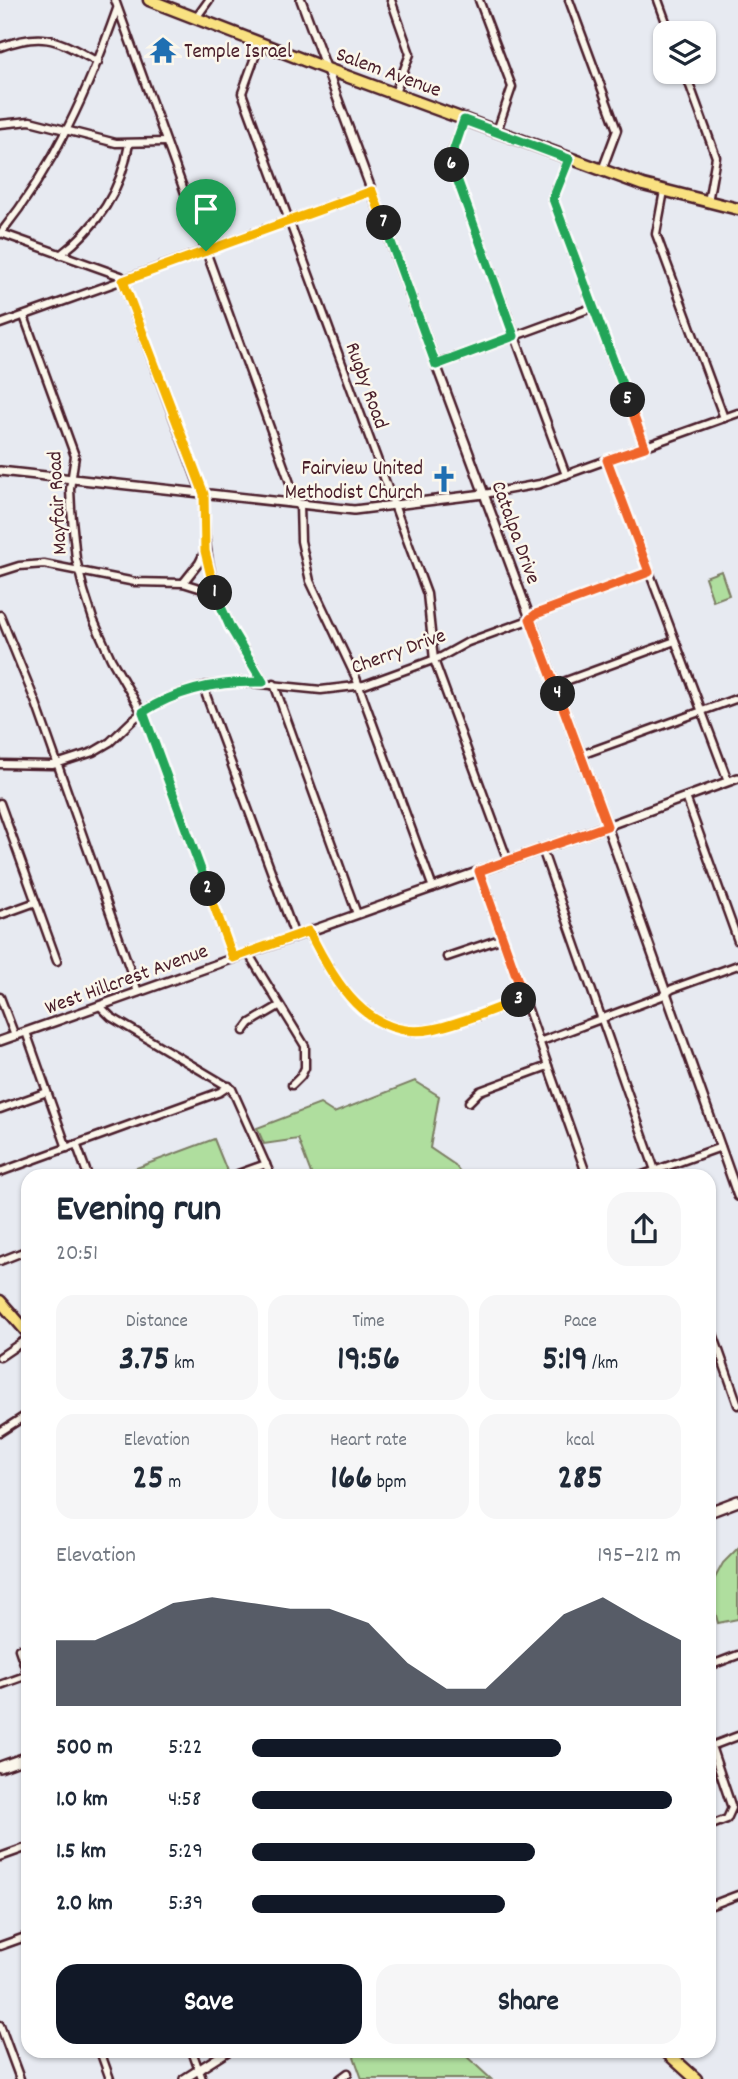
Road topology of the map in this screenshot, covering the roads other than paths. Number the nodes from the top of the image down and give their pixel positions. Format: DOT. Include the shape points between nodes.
graph roads {
  1 [pos="115,0"];
  2 [pos="149,0"];
  3 [pos="209,0"];
  4 [pos="301,0"];
  5 [pos="391,0"];
  6 [pos="480,0"];
  7 [pos="569,0"];
  8 [pos="658,0"];
  9 [pos="117,9"];
  10 [pos="196,18"];
  11 [pos="666,21"];
  12 [pos="260,43"];
  13 [pos="0,47"];
  14 [pos="99,62"];
  15 [pos="327,69"];
  16 [pos="689,84"];
  17 [pos="395,93"];
  18 [pos="464,120"];
  19 [pos="0,124"];
  20 [pos="68,130"];
  21 [pos="497,131"];
  22 [pos="166,142"];
  23 [pos="129,144"];
  24 [pos="569,159"];
  25 [pos="602,170"];
  26 [pos="372,191"];
  27 [pos="664,191"];
  28 [pos="708,202"];
  29 [pos="738,209"];
  30 [pos="289,221"];
  31 [pos="0,234"];
  32 [pos="206,251"];
  33 [pos="60,255"];
  34 [pos="123,281"];
  35 [pos="594,307"];
  36 [pos="24,316"];
  37 [pos="0,324"];
  38 [pos="514,336"];
  39 [pos="436,365"];
  40 [pos="738,413"];
  41 [pos="724,418"];
  42 [pos="645,447"];
  43 [pos="607,460"];
  44 [pos="0,471"];
  45 [pos="566,475"];
  46 [pos="72,480"];
  47 [pos="203,494"];
  48 [pos="484,494"];
  49 [pos="299,505"];
  50 [pos="394,506"];
  51 [pos="205,551"];
  52 [pos="79,570"];
  53 [pos="0,572"];
  54 [pos="649,572"];
  55 [pos="183,583"];
  56 [pos="215,593"];
  57 [pos="0,615"];
  58 [pos="530,619"];
  59 [pos="675,641"];
  60 [pos="434,660"];
  61 [pos="263,682"];
  62 [pos="274,684"];
  63 [pos="358,685"];
  64 [pos="555,685"];
  65 [pos="205,686"];
  66 [pos="738,698"];
  67 [pos="702,711"];
  68 [pos="143,712"];
  69 [pos="581,755"];
  70 [pos="0,764"];
  71 [pos="57,764"];
  72 [pos="738,778"];
  73 [pos="728,781"];
  74 [pos="686,797"];
  75 [pos="0,803"];
  76 [pos="607,826"];
  77 [pos="542,849"];
  78 [pos="509,861"];
  79 [pos="479,871"];
  80 [pos="433,888"];
  81 [pos="36,902"];
  82 [pos="357,914"];
  83 [pos="0,915"];
  84 [pos="309,931"];
  85 [pos="295,936"];
  86 [pos="503,938"];
  87 [pos="738,941"];
  88 [pos="248,953"];
  89 [pos="447,957"];
  90 [pos="233,958"];
  91 [pos="58,961"];
  92 [pos="738,965"];
  93 [pos="138,992"];
  94 [pos="666,994"];
  95 [pos="0,997"];
  96 [pos="524,998"];
  97 [pos="100,1006"];
  98 [pos="279,1006"];
  99 [pos="602,1019"];
  100 [pos="244,1031"];
  101 [pos="26,1032"];
  102 [pos="15,1036"];
  103 [pos="0,1041"];
  104 [pos="539,1042"];
  105 [pos="548,1066"];
  106 [pos="292,1085"];
  107 [pos="229,1086"];
  108 [pos="47,1092"];
  109 [pos="469,1101"];
  110 [pos="0,1109"];
  111 [pos="77,1146"];
  112 [pos="721,1147"];
  113 [pos="66,1148"];
  114 [pos="265,1164"];
  115 [pos="85,1169"];
  116 [pos="252,1169"];
  117 [pos="268,1169"];
  118 [pos="585,1169"];
  119 [pos="656,1169"];
  120 [pos="667,1169"];
  121 [pos="0,1172"];
  122 [pos="738,1196"];
  123 [pos="21,1253"];
  124 [pos="0,1261"];
  125 [pos="1,1304"];
  126 [pos="21,1328"];
  127 [pos="21,1341"];
  128 [pos="716,1342"];
  129 [pos="0,1357"];
  130 [pos="738,1405"];
  131 [pos="21,1418"];
  132 [pos="0,1432"];
  133 [pos="738,1501"];
  134 [pos="716,1509"];
  135 [pos="19,1649"];
  136 [pos="21,1655"];
  137 [pos="738,1655"];
  138 [pos="716,1663"];
  139 [pos="21,1678"];
  140 [pos="0,1685"];
  141 [pos="738,1736"];
  142 [pos="716,1744"];
  143 [pos="21,1760"];
  144 [pos="716,1763"];
  145 [pos="0,1767"];
  146 [pos="716,1823"];
  147 [pos="21,1850"];
  148 [pos="0,1857"];
  149 [pos="738,1895"];
  150 [pos="716,1903"];
  151 [pos="21,1938"];
  152 [pos="0,1946"];
  153 [pos="0,2025"];
  154 [pos="102,2058"];
  155 [pos="195,2058"];
  156 [pos="217,2058"];
  157 [pos="673,2058"];
  158 [pos="199,2070"];
  159 [pos="348,2073"];
  160 [pos="20,2079"];
  161 [pos="110,2079"];
  162 [pos="184,2079"];
  163 [pos="202,2079"];
  164 [pos="340,2079"];
  165 [pos="696,2079"];
  1 -- 9 [label="street"];
  2 -- 10 [label="main road, Salem Avenue"];
  3 -- 10 [label="street"];
  4 -- 15 [label="street, Catalpa Drive"];
  5 -- 17 [label="street" via="410,54"];
  6 -- 21 [label="street" via="512,87"];
  7 -- 25 [label="street" via="617,130"];
  8 -- 11 [label="street"];
  9 -- 14 [label="street"];
  9 -- 22 [label="street"];
  10 -- 12 [label="main road, Salem Avenue"];
  12 -- 15 [label="main road, Salem Avenue"];
  12 -- 30 [label="street, Rugby Road" via="243,93"];
  13 -- 14 [label="street" via="43,38"];
  14 -- 20 [label="street"];
  15 -- 17 [label="main road, Salem Avenue"];
  15 -- 26 [label="street, Catalpa Drive"];
  16 -- 28 [label="street" via="716,157"];
  17 -- 18 [label="main road, Salem Avenue"];
  18 -- 21 [label="main road, Salem Avenue"];
  18 -- 38 [label="street" via="451,163"];
  19 -- 20 [label="street" via="30,121"];
  20 -- 23 [label="street"];
  20 -- 31 [label="street"];
  21 -- 24 [label="main road, Salem Avenue"];
  22 -- 23 [label="street"];
  22 -- 32 [label="street"];
  23 -- 33 [label="street" via="111,200 83,237"];
  24 -- 25 [label="main road, Salem Avenue"];
  24 -- 35 [label="street" via="553,199"];
  25 -- 27 [label="main road, Salem Avenue"];
  26 -- 30 [label="street"];
  26 -- 39 [label="street, Catalpa Drive"];
  27 -- 28 [label="main road, Salem Avenue"];
  27 -- 41 [label="street" via="656,234"];
  28 -- 29 [label="main road, Salem Avenue"];
  30 -- 32 [label="street"];
  30 -- 50 [label="street, Rugby Road"];
  31 -- 33 [label="street"];
  32 -- 34 [label="street"];
  32 -- 49 [label="street"];
  33 -- 34 [label="street" via="118,274"];
  34 -- 36 [label="street"];
  34 -- 47 [label="street"];
  35 -- 38 [label="street"];
  35 -- 42 [label="street"];
  36 -- 37 [label="street"];
  36 -- 46 [label="street, Mayfair Road" via="75,453"];
  38 -- 39 [label="street"];
  38 -- 45 [label="street"];
  39 -- 48 [label="street, Catalpa Drive"];
  40 -- 41 [label="street"];
  41 -- 42 [label="street"];
  42 -- 43 [label="street"];
  43 -- 45 [label="street"];
  43 -- 54 [label="street"];
  44 -- 46 [label="street"];
  45 -- 48 [label="street" via="531,487"];
  46 -- 47 [label="street"];
  46 -- 52 [label="street, Mayfair Road"];
  47 -- 49 [label="street"];
  47 -- 51 [label="street"];
  48 -- 50 [label="street"];
  48 -- 58 [label="street, Catalpa Drive"];
  49 -- 50 [label="street" via="354,510"];
  49 -- 63 [label="street" via="310,581"];
  50 -- 60 [label="street, Rugby Road" via="430,602"];
  51 -- 55 [label="street"];
  51 -- 56 [label="street"];
  52 -- 53 [label="street" via="44,564"];
  52 -- 55 [label="street" via="135,582"];
  52 -- 68 [label="street, Mayfair Road" via="111,659"];
  54 -- 58 [label="street, Cherry Drive"];
  54 -- 59 [label="street"];
  55 -- 56 [label="street"];
  56 -- 61 [label="street"];
  57 -- 71 [label="street"];
  58 -- 60 [label="street, Cherry Drive"];
  58 -- 64 [label="street, Catalpa Drive"];
  59 -- 64 [label="street"];
  59 -- 67 [label="street"];
  60 -- 63 [label="street, Cherry Drive"];
  60 -- 78 [label="street, Rugby Road"];
  61 -- 62 [label="street, Cherry Drive"];
  61 -- 65 [label="street, Cherry Drive"];
  62 -- 63 [label="street, Cherry Drive" via="321,690"];
  62 -- 82 [label="street"];
  63 -- 80 [label="street"];
  64 -- 69 [label="street, Catalpa Drive"];
  65 -- 68 [label="street, Cherry Drive" via="164,699"];
  65 -- 85 [label="street"];
  66 -- 67 [label="street"];
  67 -- 69 [label="street"];
  67 -- 73 [label="street"];
  68 -- 71 [label="street, Cherry Drive" via="104,746"];
  68 -- 90 [label="street, Mayfair Road"];
  69 -- 76 [label="street, Catalpa Drive"];
  70 -- 71 [label="street, Cherry Drive"];
  71 -- 93 [label="street"];
  72 -- 73 [label="street, West Hillcrest Avenue"];
  73 -- 74 [label="street, West Hillcrest Avenue"];
  74 -- 76 [label="street, West Hillcrest Avenue"];
  74 -- 87 [label="street"];
  75 -- 81 [label="street"];
  76 -- 77 [label="street, West Hillcrest Avenue"];
  76 -- 94 [label="street, Catalpa Drive"];
  77 -- 78 [label="street, West Hillcrest Avenue"];
  77 -- 99 [label="street"];
  78 -- 79 [label="street, West Hillcrest Avenue"];
  79 -- 80 [label="street, West Hillcrest Avenue"];
  79 -- 86 [label="street"];
  80 -- 82 [label="street, West Hillcrest Avenue"];
  81 -- 83 [label="street"];
  81 -- 91 [label="street"];
  82 -- 84 [label="street, West Hillcrest Avenue"];
  84 -- 85 [label="street, West Hillcrest Avenue"];
  84 -- 96 [label="street" via="352,1000 387,1025 411,1031 434,1029"];
  85 -- 88 [label="street, West Hillcrest Avenue"];
  86 -- 89 [label="street"];
  86 -- 96 [label="street"];
  88 -- 90 [label="street, West Hillcrest Avenue"];
  88 -- 98 [label="street"];
  90 -- 93 [label="street, West Hillcrest Avenue"];
  92 -- 94 [label="street"];
  93 -- 97 [label="street, West Hillcrest Avenue"];
  94 -- 99 [label="street"];
  94 -- 112 [label="street, Catalpa Drive"];
  95 -- 102 [label="street"];
  96 -- 104 [label="street"];
  97 -- 101 [label="street, West Hillcrest Avenue"];
  97 -- 107 [label="street" via="111,1017"];
  98 -- 100 [label="street"];
  98 -- 106 [label="street" via="306,1051 303,1073"];
  99 -- 104 [label="street"];
  99 -- 119 [label="street"];
  101 -- 102 [label="street, West Hillcrest Avenue"];
  101 -- 108 [label="street"];
  102 -- 103 [label="street, West Hillcrest Avenue"];
  104 -- 105 [label="street"];
  105 -- 109 [label="street" via="480,1091"];
  105 -- 118 [label="street"];
  107 -- 111 [label="street"];
  107 -- 114 [label="street"];
  108 -- 110 [label="street"];
  108 -- 113 [label="street"];
  111 -- 113 [label="street"];
  111 -- 115 [label="street"];
  112 -- 120 [label="street"];
  112 -- 122 [label="street, Catalpa Drive"];
  113 -- 121 [label="street"];
  114 -- 116 [label="street"];
  114 -- 117 [label="street"];
  123 -- 124 [label="street"];
  125 -- 126 [label="main road"];
  127 -- 129 [label="street"];
  128 -- 130 [label="street"];
  131 -- 132 [label="street"];
  133 -- 134 [label="main road"];
  135 -- 136 [label="street"];
  137 -- 138 [label="street"];
  139 -- 140 [label="street"];
  141 -- 142 [label="street"];
  143 -- 145 [label="main road"];
  144 -- 146 [label="street" via="732,1808 727,1819"];
  147 -- 148 [label="street"];
  149 -- 150 [label="street"];
  151 -- 152 [label="street"];
  153 -- 160 [label="street"];
  154 -- 161 [label="street"];
  155 -- 158 [label="street"];
  156 -- 158 [label="street"];
  157 -- 165 [label="main road"];
  158 -- 162 [label="street"];
  158 -- 163 [label="street"];
  159 -- 164 [label="street"];
}
